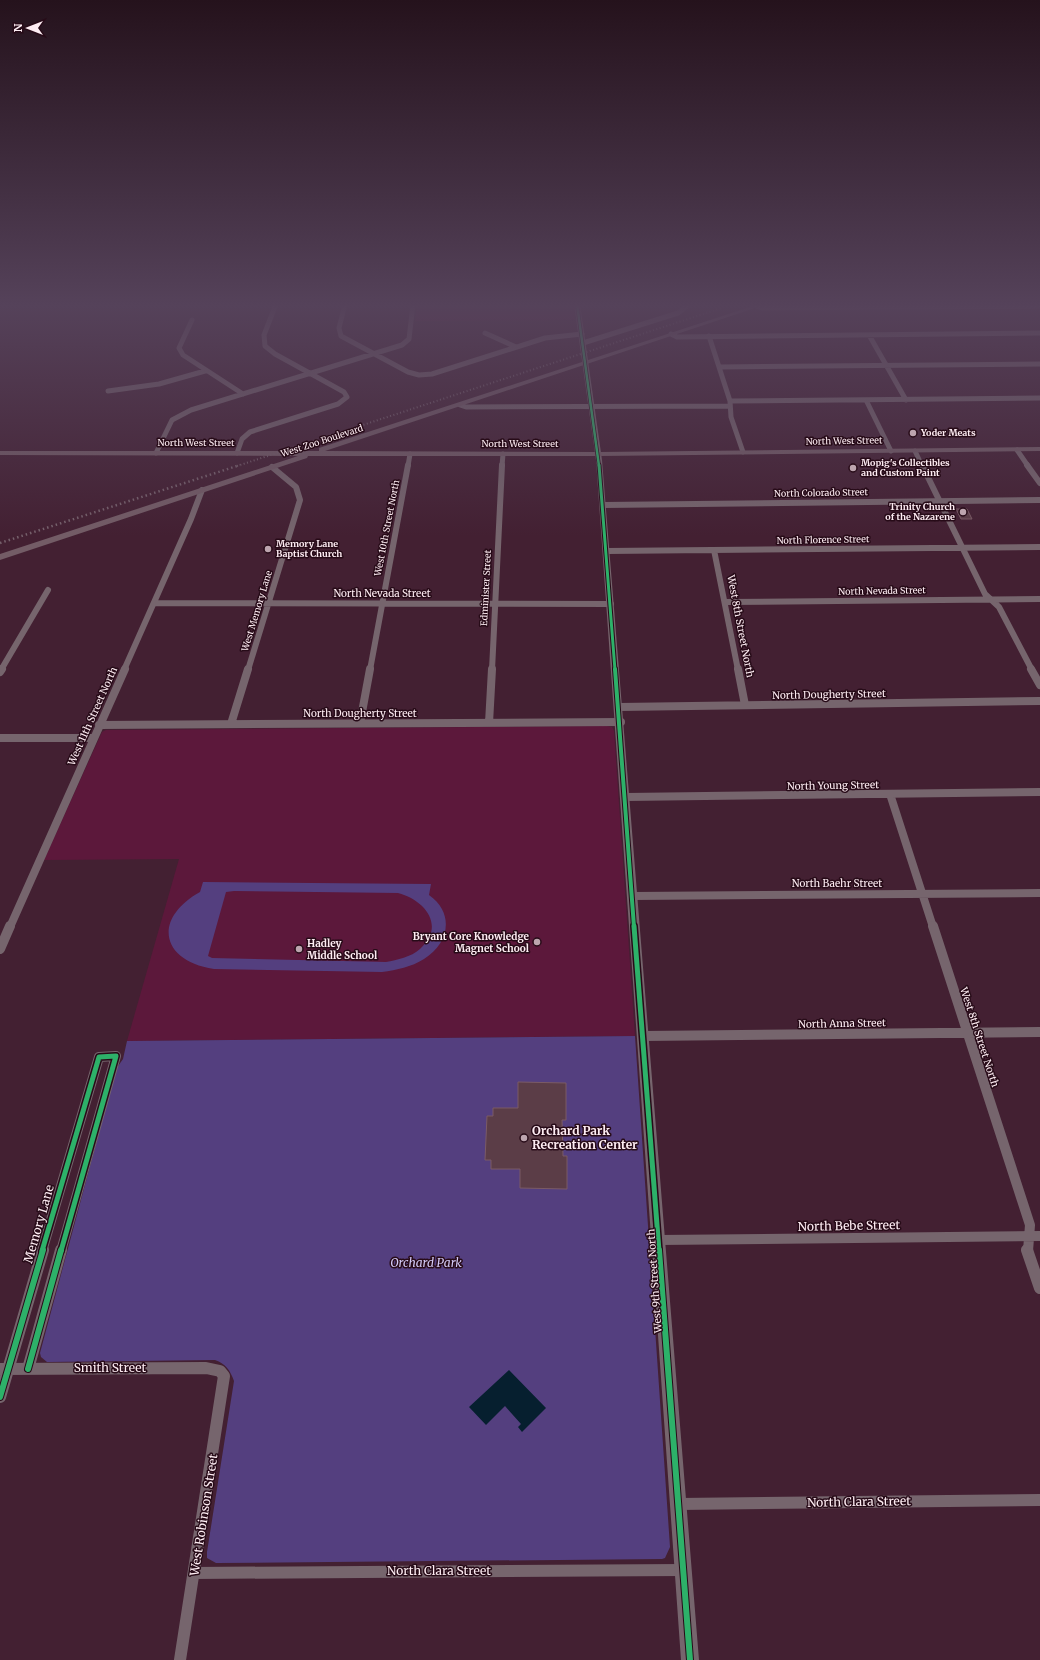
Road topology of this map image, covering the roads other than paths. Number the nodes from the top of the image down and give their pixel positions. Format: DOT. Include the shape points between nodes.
graph roads {
  1 [pos="167,381"];
  2 [pos="224,381"];
  3 [pos="286,381"];
  4 [pos="325,381"];
  5 [pos="529,381"];
  6 [pos="589,381"];
  7 [pos="723,381"];
  8 [pos="895,381"];
  9 [pos="108,391"];
  10 [pos="244,394"];
  11 [pos="1040,398"];
  12 [pos="866,400"];
  13 [pos="906,400"];
  14 [pos="730,403"];
  15 [pos="460,405"];
  16 [pos="593,407"];
  17 [pos="1040,449"];
  18 [pos="915,450"];
  19 [pos="1018,450"];
  20 [pos="891,451"];
  21 [pos="743,452"];
  22 [pos="0,453"];
  23 [pos="156,453"];
  24 [pos="236,453"];
  25 [pos="313,454"];
  26 [pos="410,454"];
  27 [pos="503,454"];
  28 [pos="599,454"];
  29 [pos="272,467"];
  30 [pos="1040,483"];
  31 [pos="202,490"];
  32 [pos="1040,500"];
  33 [pos="940,501"];
  34 [pos="603,505"];
  35 [pos="962,547"];
  36 [pos="1040,547"];
  37 [pos="714,550"];
  38 [pos="607,552"];
  39 [pos="0,557"];
  40 [pos="48,590"];
  41 [pos="991,599"];
  42 [pos="1040,599"];
  43 [pos="725,602"];
  44 [pos="154,603"];
  45 [pos="268,603"];
  46 [pos="382,604"];
  47 [pos="494,604"];
  48 [pos="611,604"];
  49 [pos="0,672"];
  50 [pos="1040,685"];
  51 [pos="1040,702"];
  52 [pos="746,705"];
  53 [pos="619,707"];
  54 [pos="620,722"];
  55 [pos="360,723"];
  56 [pos="489,723"];
  57 [pos="231,724"];
  58 [pos="99,725"];
  59 [pos="0,738"];
  60 [pos="94,738"];
  61 [pos="1040,792"];
  62 [pos="890,794"];
  63 [pos="626,797"];
  64 [pos="1040,893"];
  65 [pos="923,894"];
  66 [pos="633,896"];
  67 [pos="0,949"];
  68 [pos="1040,1032"];
  69 [pos="967,1033"];
  70 [pos="644,1036"];
  71 [pos="1028,1236"];
  72 [pos="1040,1236"];
  73 [pos="659,1240"];
  74 [pos="1040,1288"];
  75 [pos="4,1369"];
  76 [pos="28,1369"];
  77 [pos="220,1370"];
  78 [pos="0,1397"];
  79 [pos="1040,1500"];
  80 [pos="679,1504"];
  81 [pos="684,1570"];
  82 [pos="194,1572"];
  83 [pos="180,1660"];
  84 [pos="690,1660"];
  1 -- 9 [label="street"];
  2 -- 10 [label="street"];
  3 -- 10 [label="street"];
  4 -- 24 [label="street" via="344,392 347,395 346,399 338,404 250,432 242,439"];
  5 -- 15 [label="main road, West Zoo Boulevard"];
  6 -- 16 [label="street, West 9th Street North"];
  7 -- 14 [label="street"];
  8 -- 13 [label="street"];
  10 -- 23 [label="street" via="176,417 167,429"];
  11 -- 13 [label="street"];
  12 -- 13 [label="street"];
  12 -- 14 [label="street"];
  12 -- 20 [label="street"];
  14 -- 16 [label="street"];
  14 -- 21 [label="street" via="731,417"];
  15 -- 16 [label="street"];
  15 -- 25 [label="main road, West Zoo Boulevard"];
  16 -- 28 [label="street, West 9th Street North"];
  17 -- 19 [label="main road, North West Street"];
  18 -- 19 [label="main road, North West Street"];
  18 -- 20 [label="main road, North West Street"];
  18 -- 33 [label="street"];
  19 -- 30 [label="street"];
  20 -- 21 [label="main road, North West Street"];
  21 -- 28 [label="main road, North West Street"];
  22 -- 23 [label="main road, North West Street"];
  23 -- 24 [label="main road, North West Street"];
  24 -- 25 [label="main road, North West Street"];
  25 -- 26 [label="main road, North West Street"];
  25 -- 29 [label="main road, West Zoo Boulevard"];
  26 -- 27 [label="main road, North West Street"];
  26 -- 46 [label="street, West 10th Street North"];
  27 -- 28 [label="main road, North West Street"];
  27 -- 47 [label="street, Edminister Street"];
  28 -- 34 [label="street, West 9th Street North"];
  29 -- 31 [label="main road, West Zoo Boulevard"];
  29 -- 45 [label="street, West Memory Lane" via="296,487 300,500"];
  31 -- 39 [label="main road, West Zoo Boulevard"];
  31 -- 44 [label="street, West 11th Street North"];
  32 -- 33 [label="street, North Colorado Street"];
  33 -- 34 [label="street, North Colorado Street"];
  33 -- 35 [label="street"];
  34 -- 38 [label="street, West 9th Street North"];
  35 -- 36 [label="street, North Florence Street"];
  35 -- 37 [label="street, North Florence Street"];
  35 -- 41 [label="street" via="985,594"];
  37 -- 38 [label="street, North Florence Street"];
  37 -- 43 [label="street, West 8th Street North"];
  38 -- 48 [label="street, West 9th Street North"];
  40 -- 49 [label="street"];
  41 -- 42 [label="street, North Nevada Street"];
  41 -- 43 [label="street, North Nevada Street"];
  41 -- 50 [label="street" via="999,607"];
  43 -- 52 [label="street, West 8th Street North"];
  44 -- 45 [label="street, North Nevada Street"];
  44 -- 58 [label="street, West 11th Street North"];
  45 -- 46 [label="street, North Nevada Street"];
  45 -- 57 [label="street, West Memory Lane"];
  46 -- 47 [label="street, North Nevada Street"];
  46 -- 55 [label="street, West 10th Street North"];
  47 -- 48 [label="street, North Nevada Street"];
  47 -- 56 [label="street, Edminister Street"];
  48 -- 53 [label="street, West 9th Street North"];
  51 -- 52 [label="street, North Dougherty Street"];
  52 -- 53 [label="street, North Dougherty Street"];
  53 -- 54 [label="street, West 9th Street North"];
  54 -- 56 [label="street, North Dougherty Street"];
  54 -- 63 [label="street, West 9th Street North"];
  55 -- 56 [label="street, North Dougherty Street"];
  55 -- 57 [label="street, North Dougherty Street"];
  57 -- 58 [label="street, North Dougherty Street"];
  58 -- 60 [label="street, West 11th Street North"];
  59 -- 60 [label="street"];
  60 -- 67 [label="street, West 11th Street North"];
  61 -- 62 [label="street, North Young Street"];
  62 -- 63 [label="street, North Young Street"];
  62 -- 65 [label="street, West 8th Street North"];
  63 -- 66 [label="street, West 9th Street North"];
  64 -- 65 [label="street, North Baehr Street"];
  65 -- 66 [label="street, North Baehr Street"];
  65 -- 69 [label="street, West 8th Street North"];
  66 -- 70 [label="street, West 9th Street North"];
  68 -- 69 [label="street, North Anna Street"];
  69 -- 70 [label="street, North Anna Street"];
  69 -- 71 [label="street, West 8th Street North" via="1030,1225"];
  70 -- 73 [label="street, West 9th Street North"];
  71 -- 72 [label="street, North Bebe Street"];
  71 -- 73 [label="street, North Bebe Street"];
  71 -- 74 [label="street, West 8th Street North" via="1027,1249"];
  73 -- 80 [label="street, West 9th Street North"];
  75 -- 76 [label="street, Smith Street"];
  75 -- 76 [label="street, Memory Lane" via="99,1057 116,1056"];
  75 -- 78 [label="street, Memory Lane"];
  76 -- 77 [label="street, Smith Street"];
  77 -- 82 [label="street, West Robinson Street" via="225,1381"];
  79 -- 80 [label="street, North Clara Street"];
  80 -- 81 [label="street, West 9th Street North"];
  81 -- 82 [label="street, North Clara Street"];
  81 -- 84 [label="street, West 9th Street North"];
  82 -- 83 [label="street, West Robinson Street"];
}
